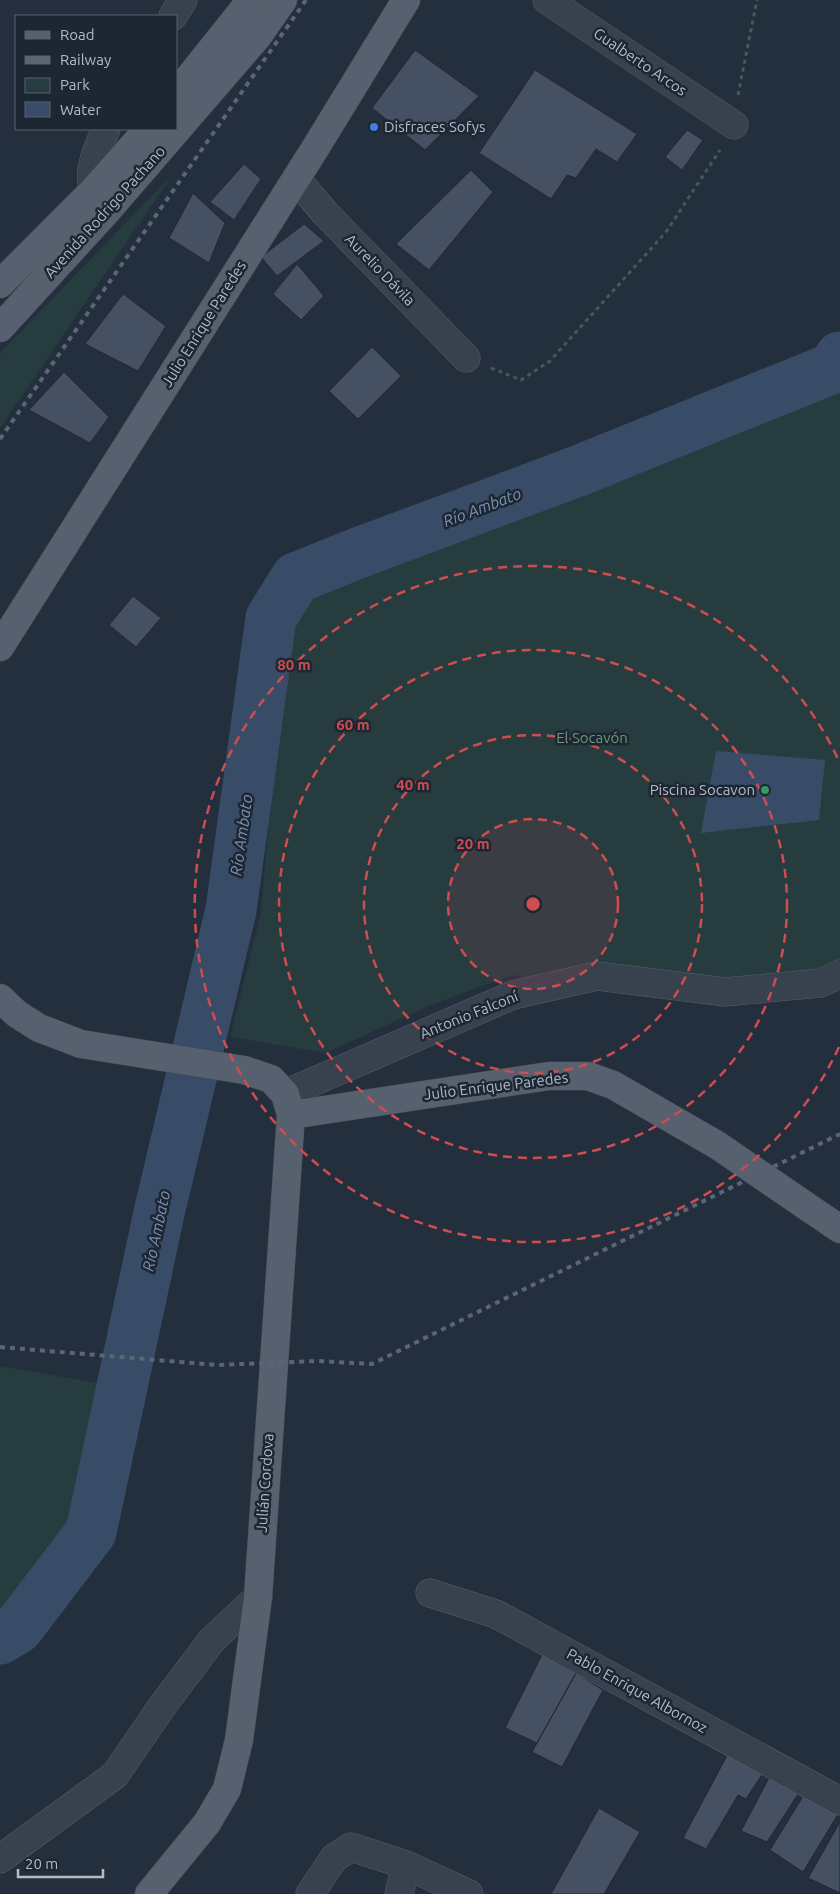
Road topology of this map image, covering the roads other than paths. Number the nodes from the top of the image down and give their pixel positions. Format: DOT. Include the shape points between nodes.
graph roads {
  1 [pos="183,0"];
  2 [pos="251,0"];
  3 [pos="283,0"];
  4 [pos="406,0"];
  5 [pos="547,0"];
  6 [pos="174,15"];
  7 [pos="178,91"];
  8 [pos="178,120"];
  9 [pos="734,125"];
  10 [pos="106,130"];
  11 [pos="147,130"];
  12 [pos="168,130"];
  13 [pos="296,179"];
  14 [pos="99,202"];
  15 [pos="0,284"];
  16 [pos="0,328"];
  17 [pos="466,358"];
  18 [pos="0,647"];
  19 [pos="840,974"];
  20 [pos="0,998"];
  21 [pos="288,1104"];
  22 [pos="840,1229"];
  23 [pos="430,1593"];
  24 [pos="258,1597"];
  25 [pos="840,1801"];
  26 [pos="0,1859"];
  27 [pos="406,1865"];
  28 [pos="149,1894"];
  29 [pos="310,1894"];
  30 [pos="400,1894"];
  31 [pos="468,1894"];
  1 -- 6 [label="street"];
  2 -- 7 [label="main road"];
  3 -- 8 [label="main road, Avenida Rodrigo Pachano" via="258,36"];
  4 -- 13 [label="main road, Julio Enrique Paredes"];
  5 -- 9 [label="street, Gualberto Arcos"];
  10 -- 14 [label="street" via="92,161"];
  11 -- 14 [label="main road, Avenida Rodrigo Pachano"];
  12 -- 14 [label="main road, Avenida Rodrigo Pachano"];
  13 -- 17 [label="street, Aurelio Dávila"];
  13 -- 18 [label="main road, Julio Enrique Paredes"];
  14 -- 15 [label="main road, Avenida Rodrigo Pachano"];
  14 -- 16 [label="main road, Avenida Rodrigo Pachano"];
  19 -- 21 [label="street, Antonio Falconí" via="821,983 725,992 597,976 513,996"];
  20 -- 21 [label="main road" via="39,1028 81,1044 244,1070 271,1080"];
  21 -- 22 [label="main road, Julio Enrique Paredes, bridge" via="549,1076 588,1076 613,1085 717,1145"];
  21 -- 24 [label="main road, Julián Cordova"];
  23 -- 25 [label="street, Pablo Enrique Albornoz" via="496,1614"];
  24 -- 26 [label="street" via="212,1640 115,1775"];
  24 -- 28 [label="main road, Julián Cordova" via="239,1740 227,1789 206,1823"];
  27 -- 29 [label="street" via="351,1848 334,1858"];
  27 -- 30 [label="street"];
  27 -- 31 [label="street"];
}
